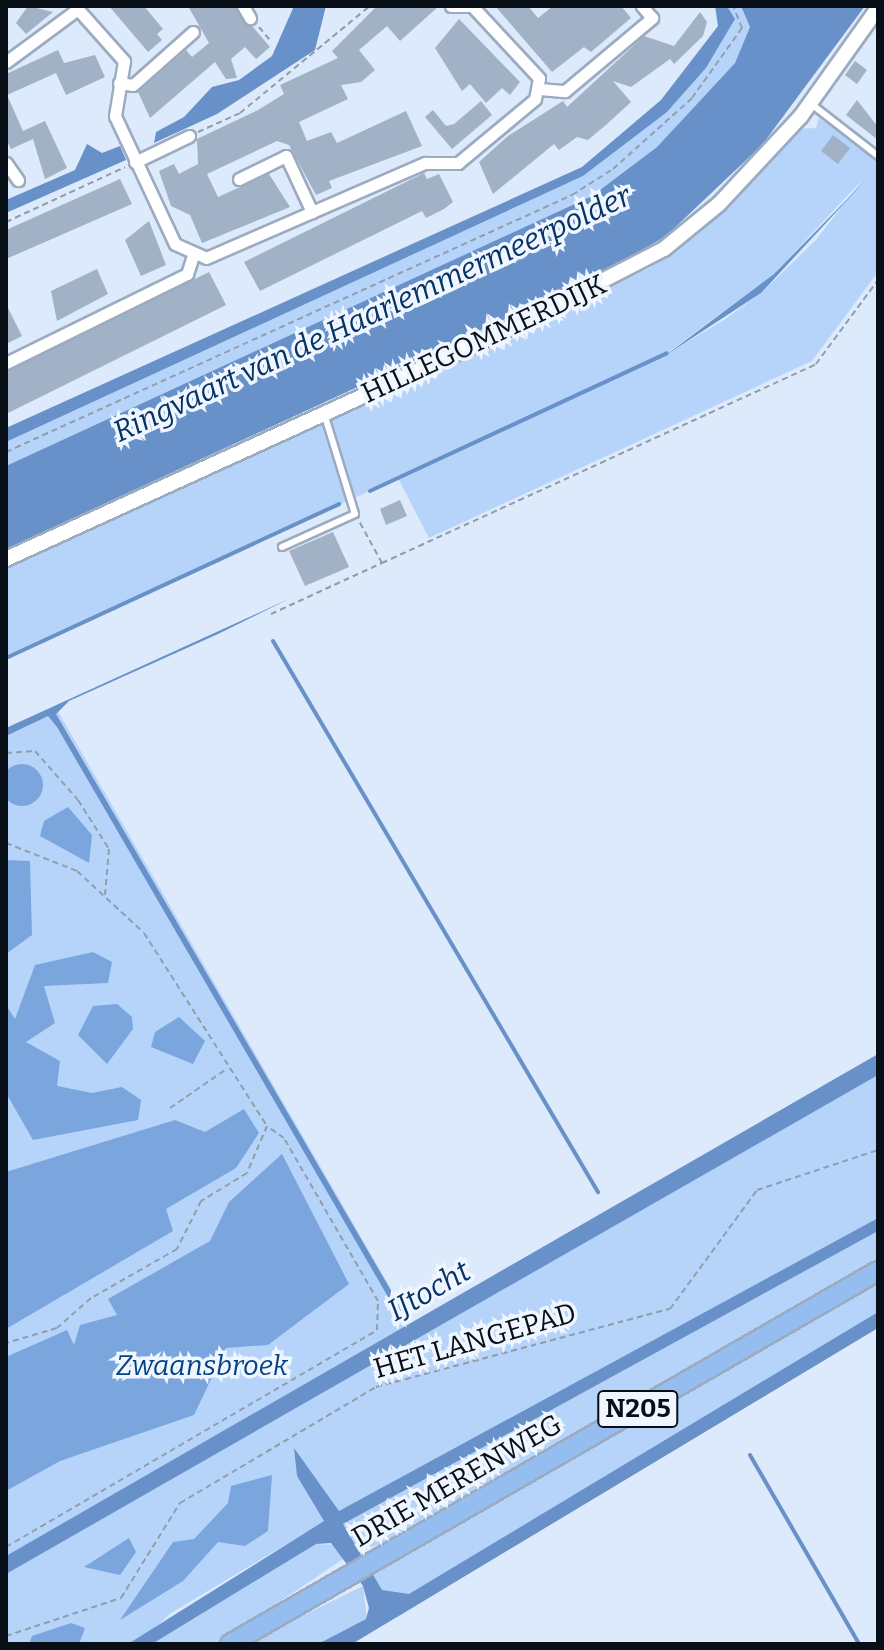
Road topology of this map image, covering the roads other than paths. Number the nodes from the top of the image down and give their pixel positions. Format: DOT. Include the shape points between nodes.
graph roads {
  1 [pos="243,6"];
  2 [pos="451,6"];
  3 [pos="470,6"];
  4 [pos="642,6"];
  5 [pos="76,8"];
  6 [pos="878,8"];
  7 [pos="250,18"];
  8 [pos="193,32"];
  9 [pos="6,62"];
  10 [pos="119,83"];
  11 [pos="540,89"];
  12 [pos="810,103"];
  13 [pos="189,136"];
  14 [pos="878,156"];
  15 [pos="135,162"];
  16 [pos="6,163"];
  17 [pos="239,179"];
  18 [pos="18,180"];
  19 [pos="312,212"];
  20 [pos="193,255"];
  21 [pos="6,363"];
  22 [pos="324,413"];
  23 [pos="282,547"];
  24 [pos="6,559"];
  25 [pos="878,1271"];
  26 [pos="230,1644"];
  1 -- 7 [label="street"];
  2 -- 3 [label="street"];
  3 -- 11 [label="street" via="539,78"];
  4 -- 11 [label="street" via="652,18 565,91"];
  5 -- 9 [label="street"];
  5 -- 10 [label="street" via="122,56"];
  6 -- 12 [label="street, HILLEGOMMERDIJK"];
  8 -- 10 [label="street" via="133,85"];
  10 -- 15 [label="street" via="112,106"];
  11 -- 19 [label="street" via="458,163 425,163"];
  12 -- 14 [label="lane"];
  12 -- 22 [label="street, HILLEGOMMERDIJK" via="719,204 664,249 613,280"];
  13 -- 15 [label="street"];
  15 -- 20 [label="street" via="175,244"];
  16 -- 18 [label="street"];
  17 -- 19 [label="street" via="286,156"];
  19 -- 20 [label="street" via="214,258"];
  20 -- 21 [label="street" via="187,274"];
  22 -- 23 [label="lane" via="355,514"];
  22 -- 24 [label="street, HILLEGOMMERDIJK"];
  25 -- 26 [label="main road, DRIE MERENWEG / N205"];
}
